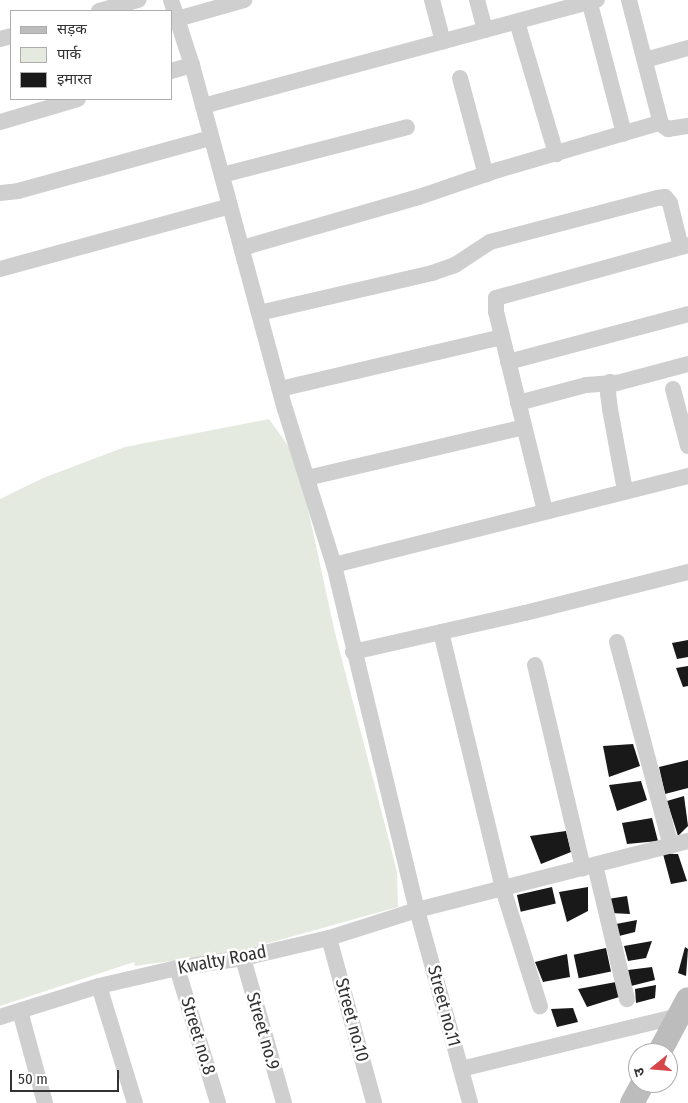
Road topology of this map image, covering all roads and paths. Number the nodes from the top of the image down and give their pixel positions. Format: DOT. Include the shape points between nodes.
graph roads {
  1 [pos="138,0"];
  2 [pos="171,0"];
  3 [pos="244,0"];
  4 [pos="432,0"];
  5 [pos="477,0"];
  6 [pos="629,0"];
  7 [pos="592,1"];
  8 [pos="551,6"];
  9 [pos="103,10"];
  10 [pos="177,19"];
  11 [pos="517,22"];
  12 [pos="485,30"];
  13 [pos="443,42"];
  14 [pos="688,48"];
  15 [pos="645,60"];
  16 [pos="192,65"];
  17 [pos="172,71"];
  18 [pos="460,78"];
  19 [pos="75,100"];
  20 [pos="203,106"];
  21 [pos="0,122"];
  22 [pos="659,123"];
  23 [pos="688,126"];
  24 [pos="407,127"];
  25 [pos="624,133"];
  26 [pos="212,138"];
  27 [pos="556,154"];
  28 [pos="222,174"];
  29 [pos="486,175"];
  30 [pos="0,193"];
  31 [pos="230,206"];
  32 [pos="685,246"];
  33 [pos="242,248"];
  34 [pos="0,269"];
  35 [pos="259,312"];
  36 [pos="688,314"];
  37 [pos="502,337"];
  38 [pos="508,362"];
  39 [pos="688,364"];
  40 [pos="610,382"];
  41 [pos="280,389"];
  42 [pos="674,389"];
  43 [pos="518,403"];
  44 [pos="524,427"];
  45 [pos="686,429"];
  46 [pos="688,446"];
  47 [pos="688,476"];
  48 [pos="306,478"];
  49 [pos="625,491"];
  50 [pos="546,512"];
  51 [pos="334,565"];
  52 [pos="688,572"];
  53 [pos="441,632"];
  54 [pos="617,642"];
  55 [pos="353,652"];
  56 [pos="536,665"];
  57 [pos="688,841"];
  58 [pos="671,846"];
  59 [pos="589,867"];
  60 [pos="504,889"];
  61 [pos="417,910"];
  62 [pos="329,938"];
  63 [pos="242,958"];
  64 [pos="177,968"];
  65 [pos="99,986"];
  66 [pos="628,999"];
  67 [pos="540,1006"];
  68 [pos="683,1007"];
  69 [pos="20,1011"];
  70 [pos="0,1018"];
  71 [pos="664,1043"];
  72 [pos="461,1069"];
  73 [pos="45,1103"];
  74 [pos="135,1103"];
  75 [pos="218,1103"];
  76 [pos="284,1103"];
  77 [pos="374,1103"];
  78 [pos="470,1103"];
  1 -- 9 [label="street"];
  2 -- 10 [label="street, Street no.11"];
  3 -- 10 [label="street"];
  4 -- 13 [label="street"];
  5 -- 12 [label="street"];
  6 -- 15 [label="street"];
  7 -- 8 [label="street"];
  7 -- 25 [label="street"];
  8 -- 11 [label="street"];
  10 -- 16 [label="street, Street no.11"];
  11 -- 12 [label="street"];
  11 -- 27 [label="street"];
  12 -- 13 [label="street"];
  13 -- 20 [label="street"];
  14 -- 15 [label="street"];
  15 -- 22 [label="street"];
  16 -- 17 [label="street"];
  16 -- 20 [label="street, Street no.11"];
  18 -- 29 [label="street"];
  19 -- 21 [label="street"];
  20 -- 26 [label="street, Street no.11"];
  22 -- 23 [label="street" via="668,129"];
  22 -- 25 [label="street"];
  24 -- 28 [label="street"];
  25 -- 27 [label="street"];
  26 -- 28 [label="street, Street no.11"];
  26 -- 30 [label="street" via="18,191"];
  27 -- 29 [label="street"];
  28 -- 31 [label="street, Street no.11"];
  29 -- 33 [label="street"];
  31 -- 33 [label="street, Street no.11"];
  31 -- 34 [label="street"];
  32 -- 35 [label="street" via="670,203 665,198 658,198 490,242 455,265 432,273"];
  32 -- 37 [label="street" via="496,298"];
  33 -- 35 [label="street, Street no.11"];
  35 -- 41 [label="street, Street no.11"];
  36 -- 38 [label="street"];
  37 -- 38 [label="street"];
  37 -- 41 [label="street"];
  38 -- 43 [label="street"];
  39 -- 40 [label="street"];
  40 -- 43 [label="street"];
  40 -- 49 [label="street" via="610,408"];
  41 -- 48 [label="street, Street no.11"];
  42 -- 45 [label="street"];
  43 -- 44 [label="street"];
  44 -- 48 [label="street"];
  44 -- 50 [label="street"];
  45 -- 46 [label="street"];
  47 -- 49 [label="street"];
  48 -- 51 [label="street, Street no.11"];
  49 -- 50 [label="street"];
  50 -- 51 [label="street"];
  51 -- 55 [label="street, Street no.11"];
  52 -- 53 [label="street"];
  53 -- 55 [label="street"];
  53 -- 60 [label="street"];
  54 -- 58 [label="street"];
  55 -- 61 [label="street, Street no.11"];
  56 -- 59 [label="street"];
  57 -- 58 [label="street, Kwalty Road"];
  58 -- 59 [label="street, Kwalty Road"];
  59 -- 60 [label="street, Kwalty Road"];
  59 -- 66 [label="street"];
  60 -- 61 [label="street, Kwalty Road"];
  60 -- 67 [label="street"];
  61 -- 62 [label="street, Kwalty Road"];
  61 -- 72 [label="street, Street no.11"];
  62 -- 63 [label="street, Kwalty Road"];
  62 -- 77 [label="street, Street no.10"];
  63 -- 64 [label="street, Kwalty Road"];
  63 -- 76 [label="street, Street no.9"];
  64 -- 65 [label="street, Kwalty Road"];
  64 -- 75 [label="street, Street no.8"];
  65 -- 69 [label="street, Kwalty Road"];
  65 -- 74 [label="street"];
  68 -- 71 [label="street"];
  68 -- 72 [label="street"];
  69 -- 70 [label="street, Kwalty Road"];
  69 -- 73 [label="street"];
  72 -- 78 [label="street, Street no.11"];
}
